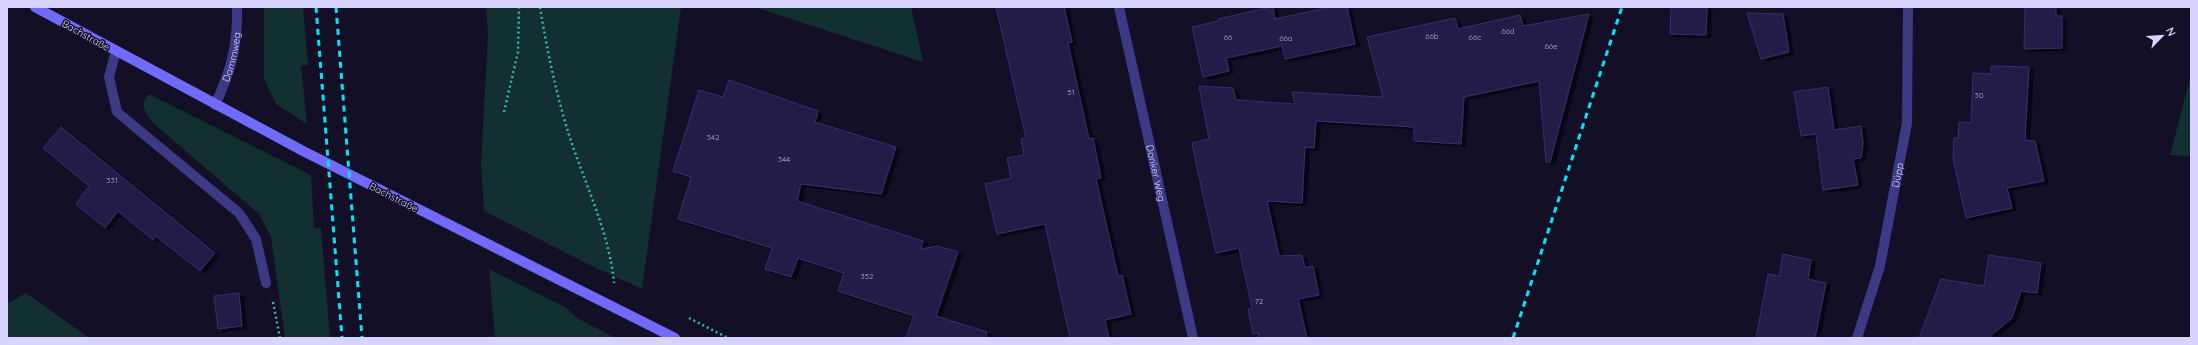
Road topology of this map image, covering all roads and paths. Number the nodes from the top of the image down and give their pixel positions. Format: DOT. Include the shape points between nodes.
graph roads {
  1 [pos="35,7"];
  2 [pos="237,7"];
  3 [pos="519,7"];
  4 [pos="540,7"];
  5 [pos="1119,7"];
  6 [pos="1908,7"];
  7 [pos="116,51"];
  8 [pos="215,105"];
  9 [pos="504,112"];
  10 [pos="266,283"];
  11 [pos="615,308"];
  12 [pos="280,338"];
  13 [pos="675,338"];
  14 [pos="1193,338"];
  15 [pos="1857,338"];
  1 -- 7 [label="street, Bachstraße"];
  2 -- 8 [label="street, Dammweg" via="236,47"];
  3 -- 9 [label="path" via="518,52"];
  4 -- 11 [label="path" via="549,57 569,133 608,249 614,281"];
  5 -- 14 [label="street, Donker Weg"];
  6 -- 15 [label="street, Düpp" via="1907,123 1880,266"];
  7 -- 8 [label="street, Bachstraße"];
  7 -- 10 [label="street, Bachstraße" via="109,77 117,112 239,213 256,239"];
  8 -- 11 [label="street, Bachstraße"];
  10 -- 12 [label="path"];
  11 -- 13 [label="street, Bachstraße"];
}
